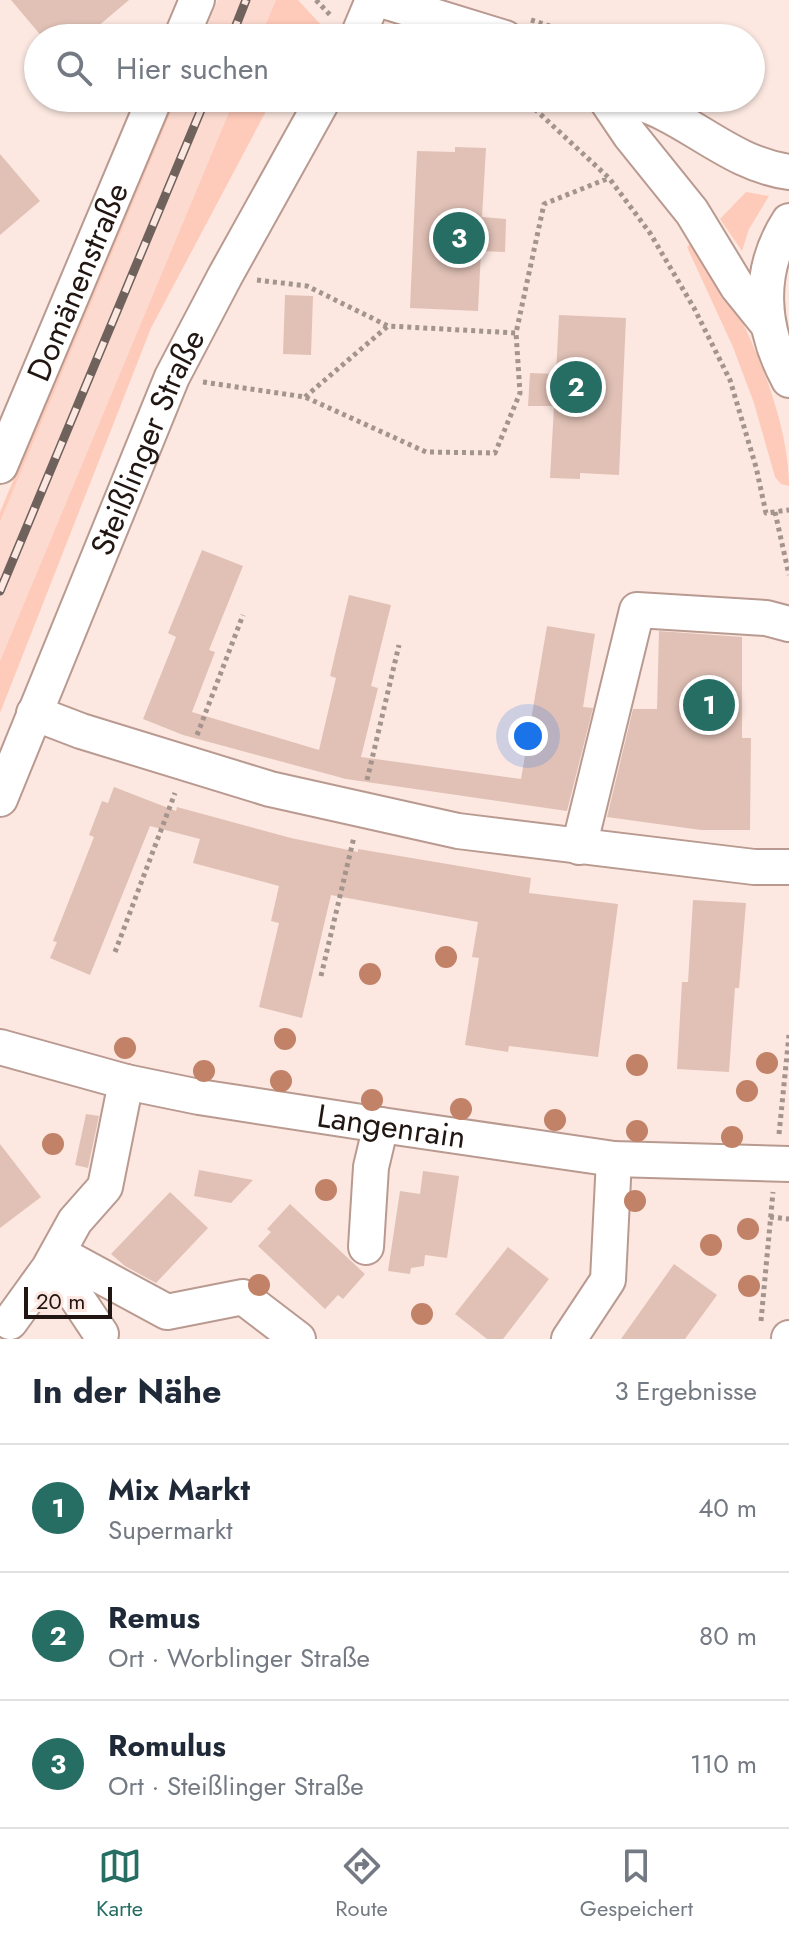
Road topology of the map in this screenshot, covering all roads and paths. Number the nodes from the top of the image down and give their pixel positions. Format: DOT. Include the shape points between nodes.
graph roads {
  1 [pos="197,0"];
  2 [pos="373,0"];
  3 [pos="381,0"];
  4 [pos="187,24"];
  5 [pos="363,24"];
  6 [pos="459,24"];
  7 [pos="149,112"];
  8 [pos="316,112"];
  9 [pos="538,112"];
  10 [pos="614,112"];
  11 [pos="662,112"];
  12 [pos="789,172"];
  13 [pos="609,178"];
  14 [pos="789,221"];
  15 [pos="225,276"];
  16 [pos="766,322"];
  17 [pos="388,326"];
  18 [pos="516,333"];
  19 [pos="172,377"];
  20 [pos="789,380"];
  21 [pos="305,397"];
  22 [pos="0,466"];
  23 [pos="789,510"];
  24 [pos="775,512"];
  25 [pos="789,575"];
  26 [pos="789,624"];
  27 [pos="34,713"];
  28 [pos="0,799"];
  29 [pos="579,847"];
  30 [pos="789,867"];
  31 [pos="0,1047"];
  32 [pos="126,1082"];
  33 [pos="381,1125"];
  34 [pos="614,1159"];
  35 [pos="789,1164"];
  36 [pos="105,1187"];
  37 [pos="48,1214"];
  38 [pos="770,1217"];
  39 [pos="789,1219"];
  40 [pos="366,1247"];
  41 [pos="58,1253"];
  42 [pos="10,1322"];
  43 [pos="101,1334"];
  44 [pos="298,1339"];
  45 [pos="569,1339"];
  1 -- 4 [label="street"];
  2 -- 5 [label="street"];
  3 -- 6 [label="street"];
  7 -- 22 [label="street, Domänenstraße"];
  8 -- 15 [label="street, Steißlinger Straße"];
  9 -- 13 [label="path"];
  10 -- 16 [label="street" via="692,212"];
  11 -- 12 [label="street" via="740,158"];
  13 -- 18 [label="path" via="544,204"];
  13 -- 24 [label="path" via="650,233 730,380 766,513"];
  14 -- 16 [label="street" via="767,273"];
  15 -- 17 [label="path" via="307,286"];
  15 -- 19 [label="street, Steißlinger Straße"];
  16 -- 20 [label="street"];
  17 -- 18 [label="path"];
  17 -- 21 [label="path"];
  18 -- 21 [label="path" via="520,393 495,453 426,452"];
  19 -- 21 [label="path"];
  19 -- 27 [label="street, Steißlinger Straße"];
  23 -- 24 [label="path"];
  24 -- 25 [label="path"];
  26 -- 29 [label="street" via="637,610"];
  27 -- 28 [label="street, Steißlinger Straße"];
  27 -- 29 [label="street" via="270,789 458,831"];
  29 -- 30 [label="street"];
  31 -- 32 [label="street, Langenrain"];
  32 -- 33 [label="street, Langenrain"];
  32 -- 36 [label="street"];
  33 -- 34 [label="street, Langenrain"];
  33 -- 40 [label="street" via="371,1167"];
  34 -- 35 [label="street, Langenrain"];
  34 -- 45 [label="street" via="608,1280"];
  36 -- 37 [label="street"];
  36 -- 41 [label="street" via="75,1221"];
  38 -- 39 [label="path"];
  41 -- 42 [label="street"];
  41 -- 43 [label="street" via="71,1289"];
  41 -- 44 [label="street" via="167,1312 243,1297"];
}
